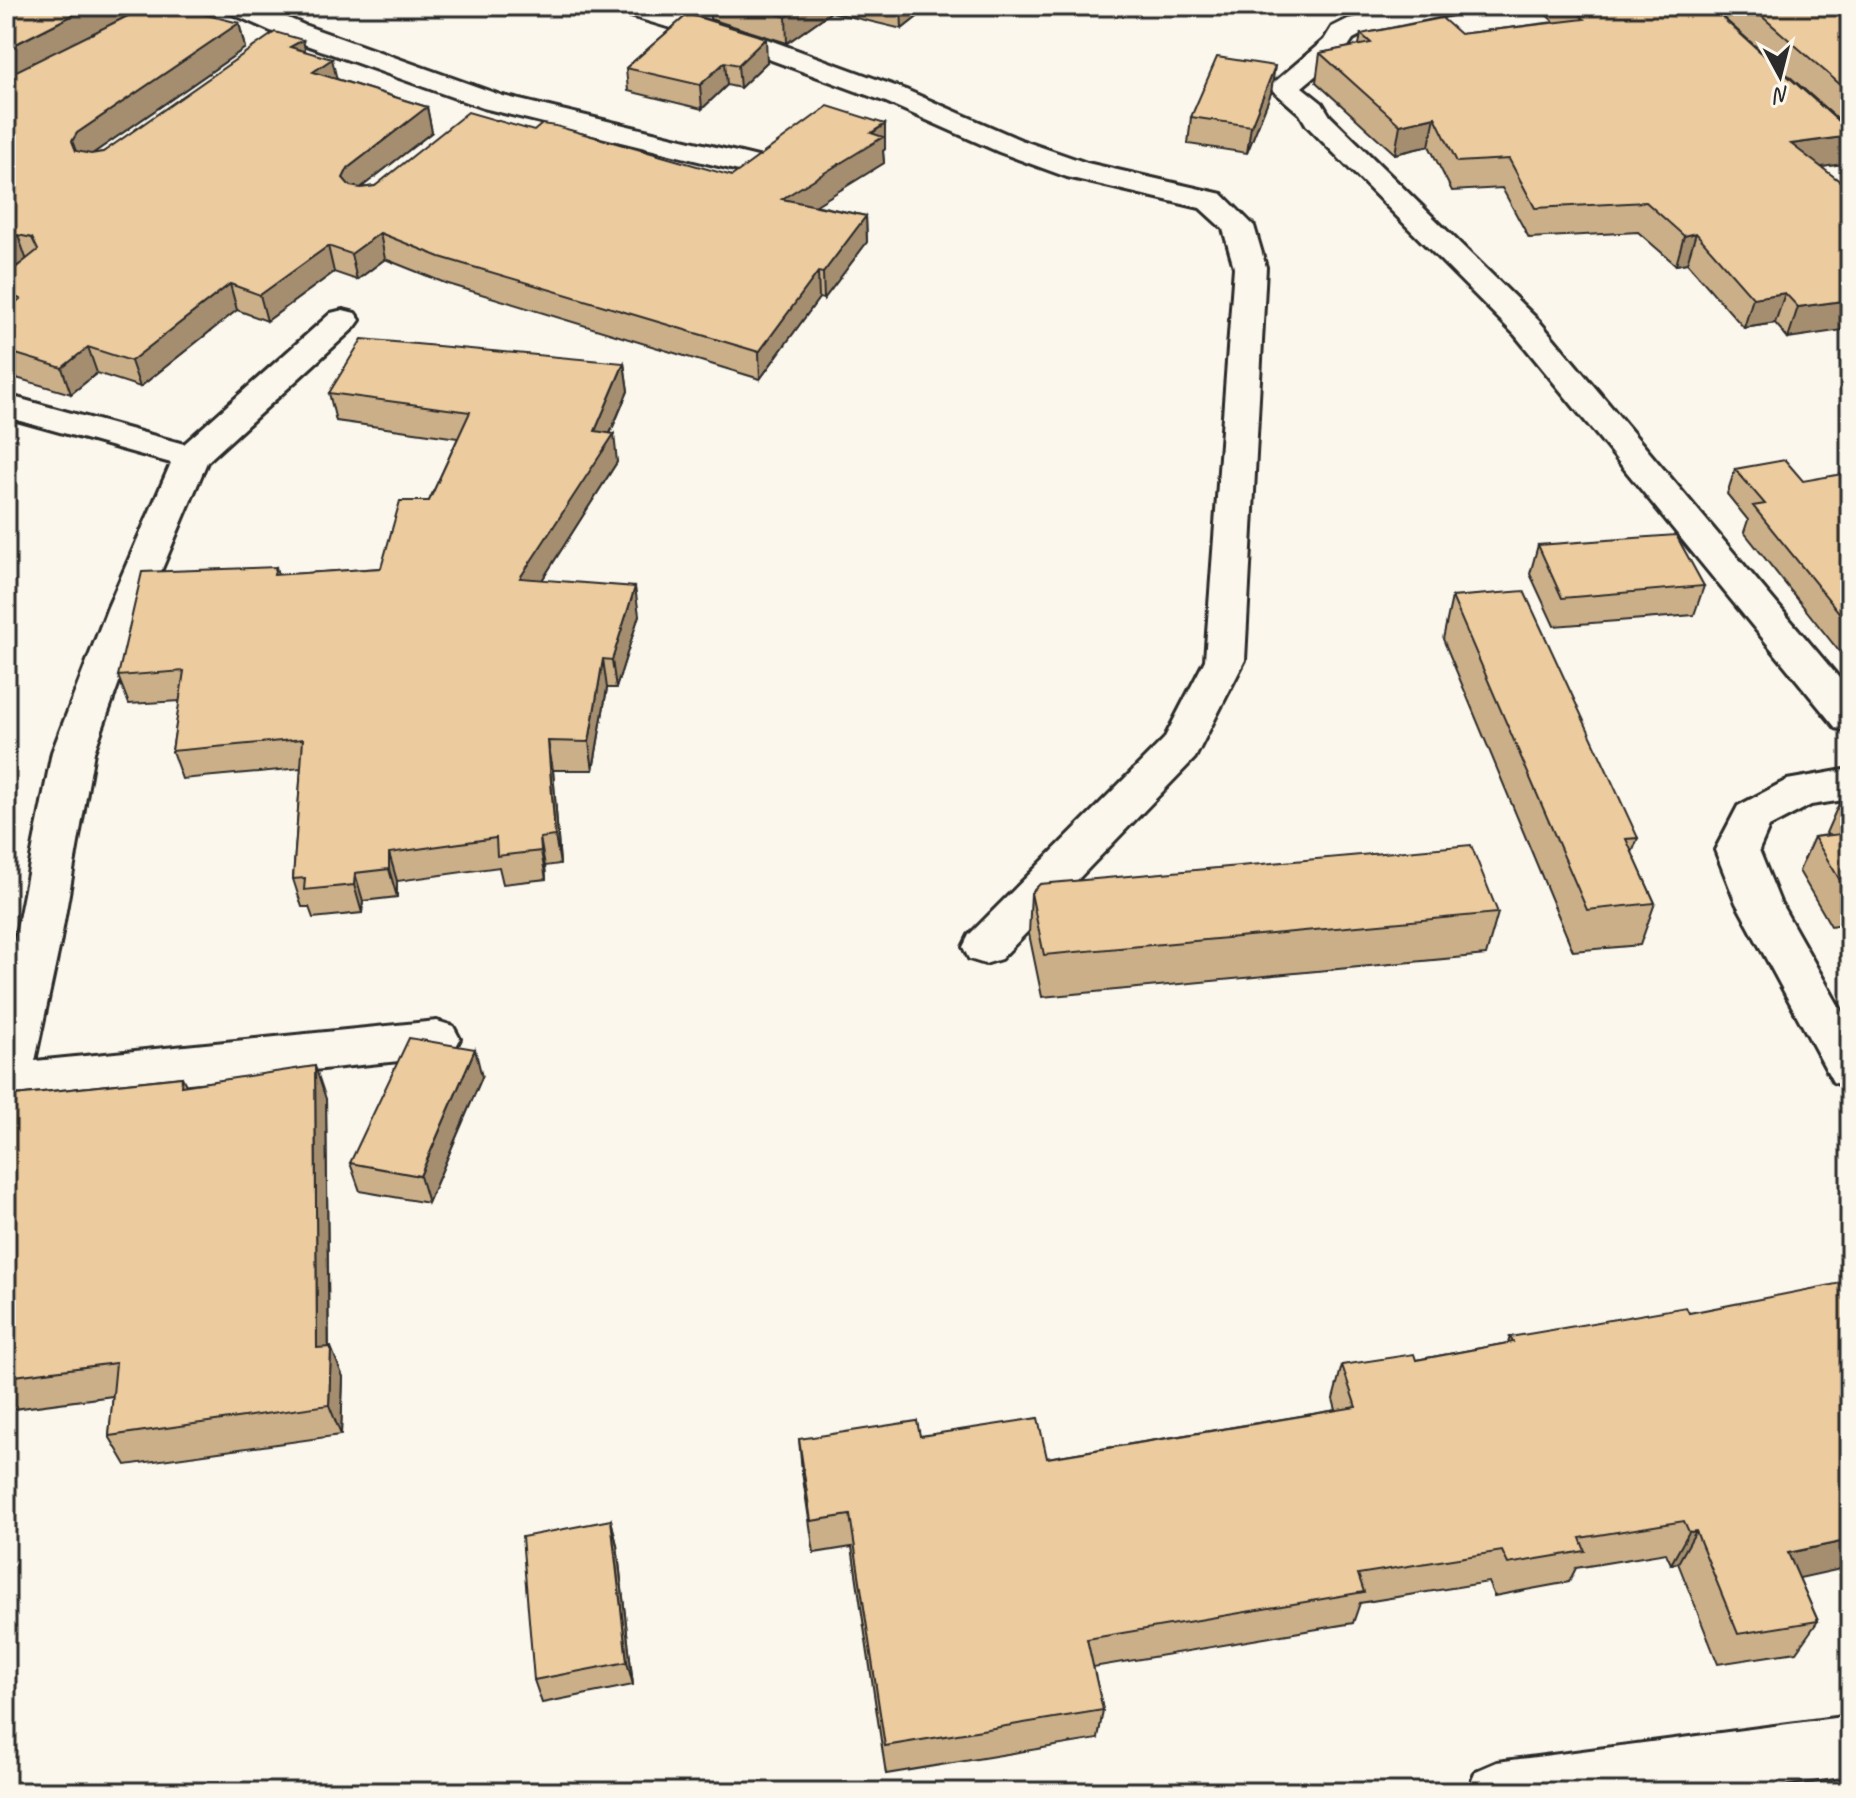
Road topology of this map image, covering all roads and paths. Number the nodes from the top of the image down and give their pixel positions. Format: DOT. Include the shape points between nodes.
graph roads {
  1 [pos="238,6"];
  2 [pos="627,6"];
  3 [pos="1452,6"];
  4 [pos="294,31"];
  5 [pos="268,49"];
  6 [pos="759,167"];
  7 [pos="343,320"];
  8 [pos="6,406"];
  9 [pos="191,457"];
  10 [pos="1850,718"];
  11 [pos="1850,784"];
  12 [pos="985,947"];
  13 [pos="437,1039"];
  14 [pos="1850,1069"];
  15 [pos="6,1084"];
  16 [pos="1850,1746"];
  17 [pos="1497,1792"];
  1 -- 4 [label="street"];
  2 -- 12 [label="street" via="754,44 1078,170 1211,201 1238,226 1250,267 1225,660 1180,748"];
  3 -- 10 [label="street" via="1358,25 1342,33 1335,45 1284,87 1312,109 1527,328"];
  4 -- 5 [label="street"];
  4 -- 6 [label="street" via="481,112"];
  7 -- 9 [label="street"];
  8 -- 9 [label="street"];
  9 -- 15 [label="street" via="73,752"];
  11 -- 14 [label="street" via="1802,791 1753,817 1737,850 1758,903"];
  13 -- 15 [label="street"];
  16 -- 17 [label="street"];
}
